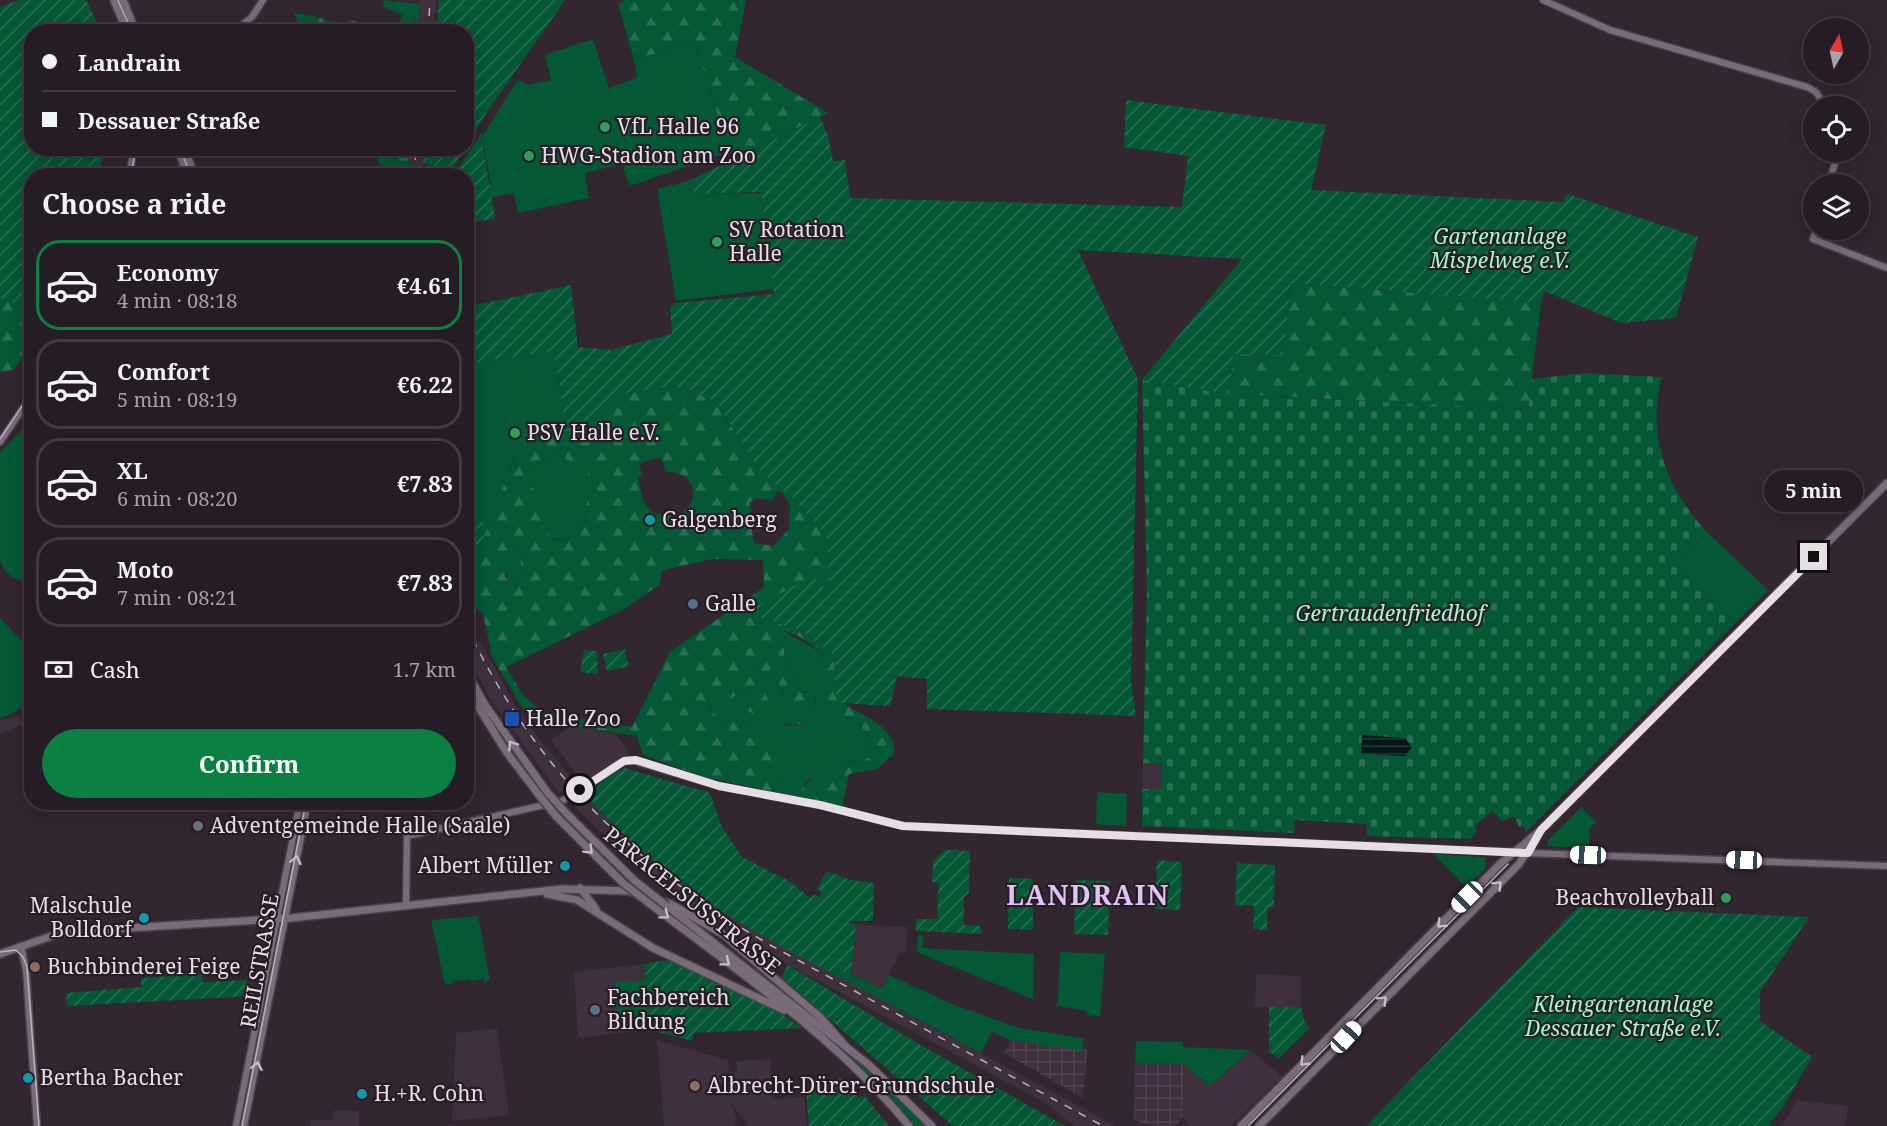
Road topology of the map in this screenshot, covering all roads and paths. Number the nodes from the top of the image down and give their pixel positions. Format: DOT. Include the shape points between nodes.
graph roads {
  1 [pos="114,0"];
  2 [pos="123,0"];
  3 [pos="263,0"];
  4 [pos="1543,0"];
  5 [pos="124,24"];
  6 [pos="133,24"];
  7 [pos="243,24"];
  8 [pos="1819,96"];
  9 [pos="1816,240"];
  10 [pos="1887,268"];
  11 [pos="24,407"];
  12 [pos="0,442"];
  13 [pos="1887,483"];
  14 [pos="474,685"];
  15 [pos="474,700"];
  16 [pos="298,810"];
  17 [pos="306,810"];
  18 [pos="1541,830"];
  19 [pos="1512,852"];
  20 [pos="1528,853"];
  21 [pos="1887,866"];
  22 [pos="1514,869"];
  23 [pos="580,888"];
  24 [pos="533,892"];
  25 [pos="406,906"];
  26 [pos="597,912"];
  27 [pos="276,917"];
  28 [pos="285,918"];
  29 [pos="21,946"];
  30 [pos="0,954"];
  31 [pos="796,1016"];
  32 [pos="848,1048"];
  33 [pos="931,1124"];
  34 [pos="37,1126"];
  35 [pos="236,1126"];
  36 [pos="244,1126"];
  37 [pos="909,1126"];
  38 [pos="1241,1126"];
  39 [pos="1259,1126"];
  1 -- 5 [label="main road"];
  2 -- 6 [label="main road"];
  3 -- 7 [label="street"];
  4 -- 8 [label="street" via="1610,30 1807,87"];
  9 -- 10 [label="street"];
  11 -- 12 [label="street"];
  13 -- 18 [label="main road"];
  32 -- 14 [label="main road, PARACELSUSSTRASSE, one-way, bridge" via="635,881 547,792"];
  15 -- 31 [label="main road, PARACELSUSSTRASSE, one-way, bridge" via="507,753 556,816 623,883"];
  16 -- 27 [label="street, REILSTRASSE"];
  28 -- 17 [label="street, REILSTRASSE, one-way"];
  18 -- 19 [label="main road"];
  18 -- 20 [label="main road"];
  19 -- 20 [label="main road"];
  19 -- 22 [label="main road"];
  19 -- 25 [label="street" via="910,826 719,786 636,760 624,761 562,801 407,836"];
  19 -- 38 [label="main road, one-way"];
  20 -- 21 [label="street"];
  20 -- 22 [label="main road"];
  39 -- 22 [label="main road, one-way"];
  23 -- 24 [label="main road"];
  23 -- 26 [label="main road"];
  23 -- 32 [label="main road" via="644,894 704,921 804,1002"];
  24 -- 25 [label="main road"];
  24 -- 26 [label="main road" via="572,898"];
  25 -- 28 [label="main road"];
  26 -- 31 [label="main road" via="671,958"];
  27 -- 28 [label="main road"];
  27 -- 29 [label="main road" via="63,932"];
  27 -- 35 [label="street, REILSTRASSE"];
  36 -- 28 [label="street, REILSTRASSE, one-way"];
  29 -- 30 [label="main road"];
  29 -- 34 [label="street"];
  31 -- 37 [label="main road, PARACELSUSSTRASSE" via="852,1065"];
  32 -- 33 [label="main road, PARACELSUSSTRASSE"];
}
